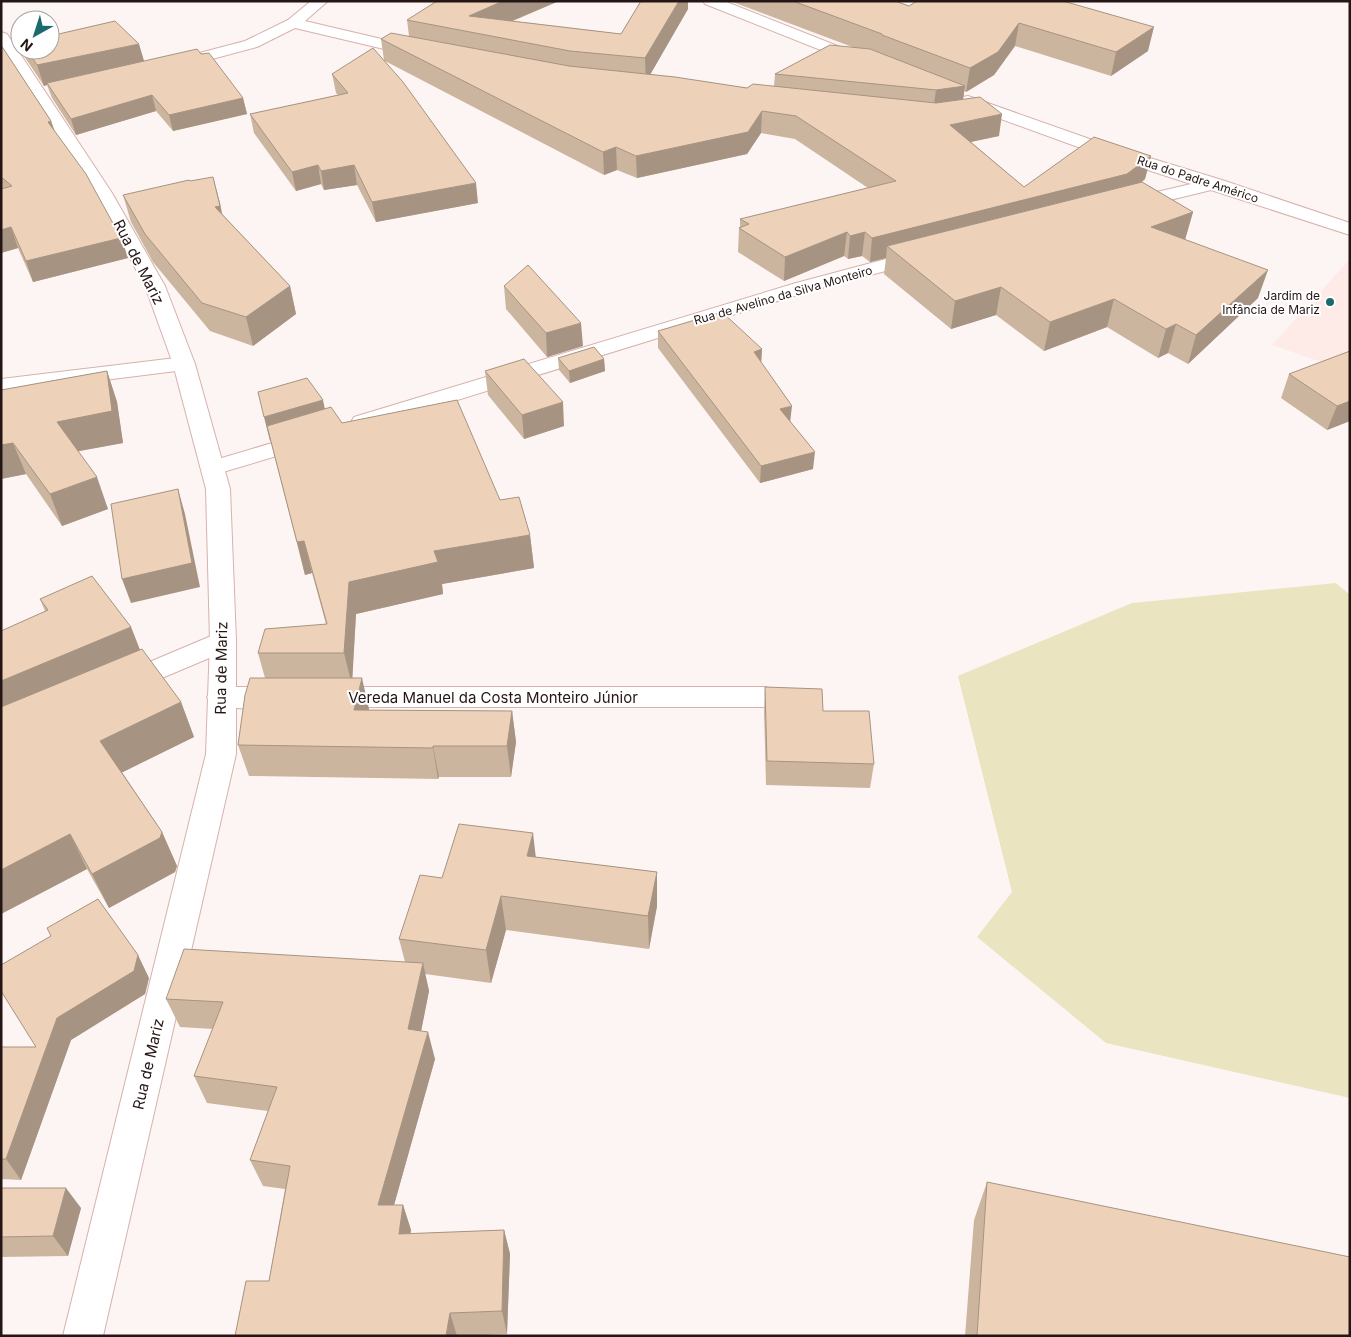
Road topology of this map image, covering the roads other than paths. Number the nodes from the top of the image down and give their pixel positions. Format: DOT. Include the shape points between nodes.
graph roads {
  1 [pos="321,1"];
  2 [pos="710,1"];
  3 [pos="293,23"];
  4 [pos="1,37"];
  5 [pos="436,55"];
  6 [pos="164,66"];
  7 [pos="881,68"];
  8 [pos="954,95"];
  9 [pos="992,110"];
  10 [pos="958,115"];
  11 [pos="1215,184"];
  12 [pos="1110,208"];
  13 [pos="1350,229"];
  14 [pos="937,252"];
  15 [pos="184,364"];
  16 [pos="1,386"];
  17 [pos="213,468"];
  18 [pos="223,641"];
  19 [pos="99,695"];
  20 [pos="221,697"];
  21 [pos="766,697"];
  22 [pos="83,1336"];
  1 -- 3 [label="street"];
  2 -- 7 [label="street"];
  3 -- 5 [label="street"];
  3 -- 6 [label="street" via="251,44"];
  4 -- 15 [label="street, Rua de Mariz" via="49,92 155,286"];
  8 -- 9 [label="street, Rua do Padre Américo"];
  9 -- 10 [label="street"];
  9 -- 11 [label="street, Rua do Padre Américo" via="1095,147"];
  11 -- 12 [label="street"];
  11 -- 13 [label="street, Rua do Padre Américo"];
  14 -- 17 [label="street, Rua de Avelino da Silva Monteiro" via="803,286"];
  15 -- 16 [label="street"];
  15 -- 17 [label="street, Rua de Mariz"];
  17 -- 18 [label="street, Rua de Mariz" via="218,489"];
  18 -- 19 [label="street"];
  18 -- 20 [label="street, Rua de Mariz"];
  20 -- 21 [label="street, Vereda Manuel da Costa Monteiro Júnior"];
  20 -- 22 [label="street, Rua de Mariz" via="221,754"];
}
